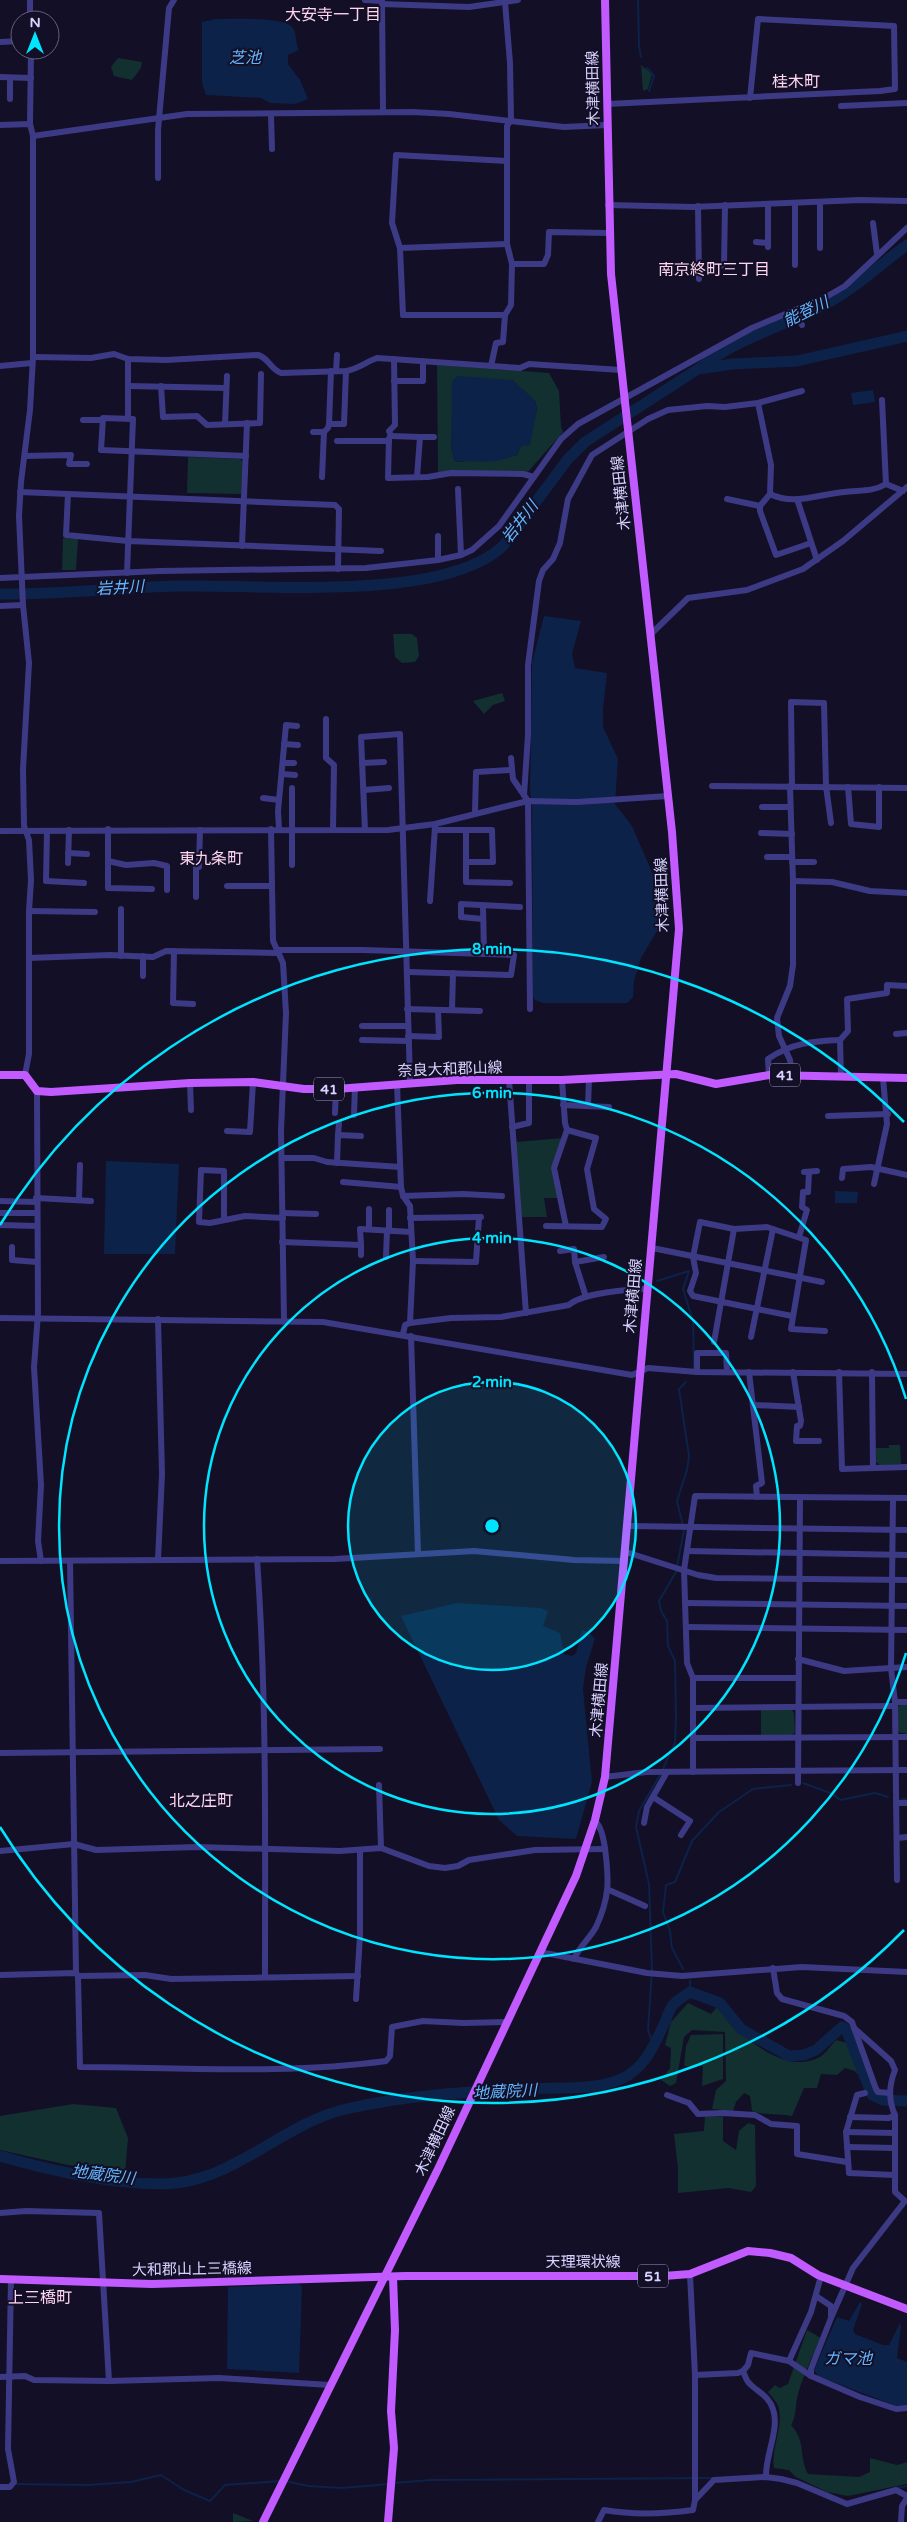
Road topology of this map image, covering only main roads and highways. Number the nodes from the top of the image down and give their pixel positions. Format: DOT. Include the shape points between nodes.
graph roads {
  1 [pos="605,0"];
  2 [pos="666,1074"];
  3 [pos="0,1075"];
  4 [pos="907,1078"];
  5 [pos="393,2277"];
  6 [pos="384,2278"];
  7 [pos="0,2279"];
  8 [pos="907,2309"];
  9 [pos="264,2522"];
  10 [pos="388,2522"];
  1 -- 2 [label="main road, 木津横田線" via="610,274 676,874 678,929"];
  2 -- 3 [label="main road, 奈良大和郡山線 / 41" via="562,1080 410,1082 336,1089 304,1089 253,1082 37,1091 25,1076"];
  2 -- 4 [label="main road, 奈良大和郡山線 / 41" via="684,1074 716,1084 769,1074"];
  2 -- 6 [label="main road, 木津横田線" via="605,1777 595,1820 586,1850 540,1952"];
  5 -- 6 [label="main road, 天理環状線 / 51"];
  5 -- 8 [label="main road, 天理環状線 / 51" via="690,2274 748,2251 791,2258 821,2276"];
  5 -- 10 [label="main road" via="395,2330 391,2411 394,2448"];
  6 -- 7 [label="main road, 大和郡山上三橋線" via="152,2284"];
  6 -- 9 [label="main road, 木津横田線"];
}
